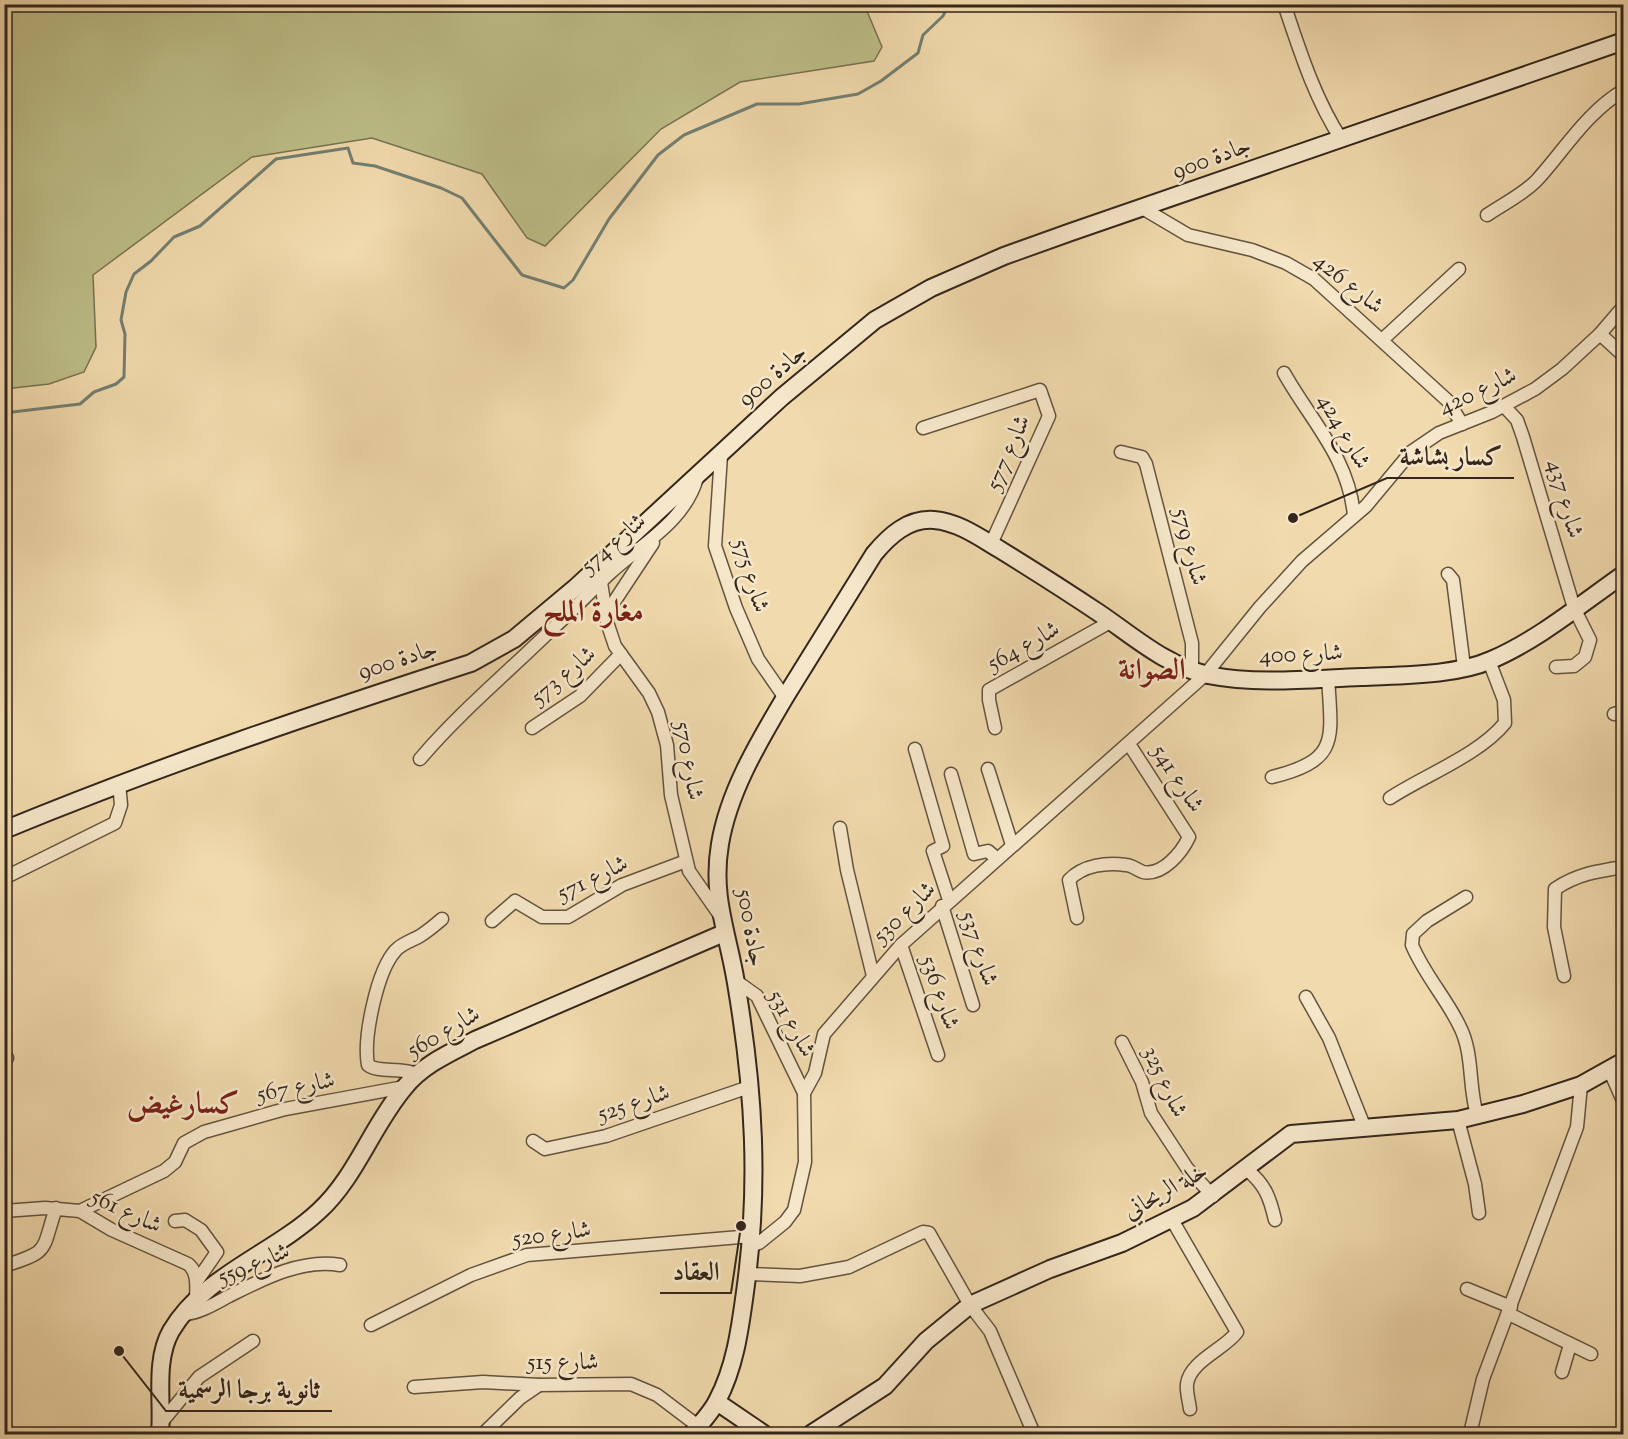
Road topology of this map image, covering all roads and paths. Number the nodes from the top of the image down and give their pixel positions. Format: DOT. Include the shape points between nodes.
graph roads {
  1 [pos="1284,4"];
  2 [pos="1623,42"];
  3 [pos="1623,90"];
  4 [pos="1341,139"];
  5 [pos="1144,209"];
  6 [pos="1487,215"];
  7 [pos="1459,269"];
  8 [pos="1623,306"];
  9 [pos="1600,334"];
  10 [pos="1382,340"];
  11 [pos="1623,356"];
  12 [pos="1284,373"];
  13 [pos="1504,406"];
  14 [pos="1462,424"];
  15 [pos="923,428"];
  16 [pos="1121,452"];
  17 [pos="721,455"];
  18 [pos="696,478"];
  19 [pos="1354,516"];
  20 [pos="662,530"];
  21 [pos="991,544"];
  22 [pos="1448,574"];
  23 [pos="1623,574"];
  24 [pos="601,582"];
  25 [pos="578,604"];
  26 [pos="1574,608"];
  27 [pos="1112,621"];
  28 [pos="607,622"];
  29 [pos="621,654"];
  30 [pos="1489,661"];
  31 [pos="1556,667"];
  32 [pos="1464,668"];
  33 [pos="1198,672"];
  34 [pos="1328,678"];
  35 [pos="785,698"];
  36 [pos="532,728"];
  37 [pos="995,728"];
  38 [pos="1129,744"];
  39 [pos="915,749"];
  40 [pos="420,759"];
  41 [pos="988,769"];
  42 [pos="951,774"];
  43 [pos="1272,777"];
  44 [pos="119,783"];
  45 [pos="1390,798"];
  46 [pos="840,828"];
  47 [pos="4,830"];
  48 [pos="1012,845"];
  49 [pos="996,858"];
  50 [pos="686,861"];
  51 [pos="1623,867"];
  52 [pos="4,878"];
  53 [pos="1466,897"];
  54 [pos="945,903"];
  55 [pos="719,915"];
  56 [pos="1077,918"];
  57 [pos="442,919"];
  58 [pos="492,921"];
  59 [pos="724,933"];
  60 [pos="901,945"];
  61 [pos="873,976"];
  62 [pos="1564,976"];
  63 [pos="736,981"];
  64 [pos="1306,997"];
  65 [pos="973,1005"];
  66 [pos="1122,1042"];
  67 [pos="938,1055"];
  68 [pos="1616,1065"];
  69 [pos="417,1074"];
  70 [pos="1586,1082"];
  71 [pos="404,1087"];
  72 [pos="749,1087"];
  73 [pos="804,1092"];
  74 [pos="1623,1103"];
  75 [pos="1477,1115"];
  76 [pos="1458,1119"];
  77 [pos="1364,1126"];
  78 [pos="533,1141"];
  79 [pos="1247,1170"];
  80 [pos="1213,1196"];
  81 [pos="56,1208"];
  82 [pos="4,1211"];
  83 [pos="80,1211"];
  84 [pos="1479,1213"];
  85 [pos="1171,1218"];
  86 [pos="1275,1220"];
  87 [pos="175,1221"];
  88 [pos="751,1241"];
  89 [pos="340,1265"];
  90 [pos="4,1266"];
  91 [pos="748,1275"];
  92 [pos="196,1281"];
  93 [pos="1467,1289"];
  94 [pos="970,1305"];
  95 [pos="191,1308"];
  96 [pos="1510,1310"];
  97 [pos="371,1325"];
  98 [pos="253,1341"];
  99 [pos="1570,1345"];
  100 [pos="1591,1354"];
  101 [pos="1562,1372"];
  102 [pos="539,1385"];
  103 [pos="414,1387"];
  104 [pos="717,1402"];
  105 [pos="1190,1409"];
  106 [pos="160,1429"];
  107 [pos="695,1430"];
  108 [pos="483,1434"];
  109 [pos="764,1434"];
  110 [pos="811,1434"];
  111 [pos="1034,1434"];
  112 [pos="1470,1434"];
  1 -- 4 [label="street" via="1323,111"];
  2 -- 4 [label="main road, جادة 900"];
  3 -- 6 [label="street" via="1588,120 1536,181"];
  4 -- 5 [label="main road, جادة 900"];
  5 -- 10 [label="street, شارع 426" via="1188,235 1252,250 1286,263 1340,299"];
  5 -- 17 [label="main road, جادة 900" via="1004,256 931,288 875,320 782,397"];
  7 -- 10 [label="street"];
  8 -- 9 [label="street, شارع 420"];
  9 -- 11 [label="street"];
  9 -- 13 [label="street, شارع 420" via="1551,378"];
  10 -- 14 [label="street, شارع 426" via="1448,401"];
  12 -- 19 [label="street, شارع 424" via="1343,467 1352,490"];
  13 -- 14 [label="street, شارع 420"];
  13 -- 26 [label="street, شارع 437" via="1516,420 1531,459"];
  14 -- 19 [label="street, شارع 420" via="1439,433 1411,452"];
  15 -- 21 [label="street, شارع 577" via="1040,390 1049,416"];
  16 -- 33 [label="street, شارع 579" via="1142,457 1146,464"];
  17 -- 18 [label="main road, جادة 900"];
  17 -- 35 [label="street, شارع 575" via="715,546 758,659"];
  18 -- 20 [label="street, شارع 574" via="692,496"];
  18 -- 44 [label="main road, جادة 900" via="575,588 492,653"];
  19 -- 33 [label="street, شارع 420" via="1302,561"];
  20 -- 24 [label="street, شارع 574"];
  20 -- 28 [label="street" via="623,586"];
  21 -- 27 [label="main road, شارع 400"];
  21 -- 35 [label="main road, جادة 500" via="962,527 934,520 894,532 874,554"];
  22 -- 32 [label="street" via="1453,580"];
  23 -- 26 [label="main road, شارع 400"];
  24 -- 25 [label="street, شارع 574"];
  24 -- 28 [label="street, شارع 570"];
  25 -- 28 [label="street" via="598,603"];
  25 -- 40 [label="street, شارع 574" via="479,695"];
  26 -- 30 [label="main road, شارع 400"];
  26 -- 31 [label="street, شارع 437" via="1590,640 1585,657 1574,666"];
  27 -- 33 [label="main road, شارع 400" via="1150,651"];
  27 -- 37 [label="street, شارع 564" via="989,690"];
  28 -- 29 [label="street, شارع 570"];
  29 -- 36 [label="street, شارع 573" via="580,696"];
  29 -- 50 [label="street, شارع 570" via="658,712"];
  30 -- 32 [label="main road, شارع 400"];
  30 -- 45 [label="street" via="1504,700 1505,723 1471,750"];
  32 -- 34 [label="main road, شارع 400"];
  33 -- 34 [label="main road, شارع 400" via="1251,682"];
  33 -- 38 [label="street, شارع 530"];
  34 -- 43 [label="street" via="1327,748 1320,759 1306,767"];
  35 -- 55 [label="main road, جادة 500" via="729,807 717,874"];
  38 -- 48 [label="street, شارع 530"];
  38 -- 56 [label="street, شارع 541" via="1189,837 1177,858 1152,872 1142,872 1128,864 1085,868 1074,874 1069,880"];
  39 -- 54 [label="street, شارع 537" via="943,846 933,851"];
  41 -- 48 [label="street"];
  42 -- 49 [label="street" via="974,854 988,851"];
  44 -- 47 [label="main road, جادة 900"];
  44 -- 52 [label="street" via="121,805 115,823"];
  46 -- 61 [label="street"];
  48 -- 49 [label="street, شارع 530"];
  49 -- 54 [label="street, شارع 530"];
  50 -- 55 [label="street, شارع 570"];
  50 -- 58 [label="street, شارع 571" via="622,885 568,918 542,917 515,901"];
  51 -- 62 [label="street" via="1584,874 1555,889 1554,927"];
  53 -- 75 [label="street" via="1427,921 1413,934 1412,945 1459,1024 1470,1053"];
  54 -- 60 [label="street, شارع 530"];
  54 -- 65 [label="street, شارع 537"];
  55 -- 59 [label="main road, جادة 500"];
  57 -- 69 [label="street" via="396,950 383,974 371,1013 368,1065 378,1069 405,1068"];
  59 -- 63 [label="main road, جادة 500"];
  59 -- 69 [label="main road, شارع 560" via="475,1040"];
  60 -- 61 [label="street, شارع 530"];
  60 -- 67 [label="street, شارع 536"];
  61 -- 73 [label="street, شارع 530" via="824,1034 815,1072"];
  63 -- 72 [label="main road, جادة 500"];
  63 -- 73 [label="street, شارع 531" via="756,996"];
  64 -- 77 [label="street" via="1329,1038"];
  66 -- 80 [label="street, شارع 325" via="1142,1082 1151,1113 1187,1168"];
  68 -- 70 [label="main road, خلة الريحاني"];
  68 -- 74 [label="street"];
  69 -- 71 [label="main road, شارع 560"];
  70 -- 75 [label="main road, خلة الريحاني"];
  70 -- 96 [label="street" via="1577,1127"];
  71 -- 83 [label="street, شارع 567" via="277,1111 197,1134 184,1143 175,1162 164,1171"];
  71 -- 95 [label="main road, شارع 560" via="351,1172 319,1212 220,1280"];
  72 -- 78 [label="street, شارع 525" via="606,1136 545,1149"];
  72 -- 88 [label="main road, جادة 500" via="755,1193"];
  73 -- 88 [label="street, شارع 530" via="805,1162 794,1209 785,1222 759,1243"];
  75 -- 76 [label="main road, خلة الريحاني"];
  76 -- 77 [label="main road, خلة الريحاني"];
  76 -- 84 [label="street"];
  77 -- 79 [label="main road, خلة الريحاني" via="1291,1134"];
  79 -- 80 [label="main road, خلة الريحاني"];
  79 -- 86 [label="street" via="1269,1194"];
  80 -- 85 [label="main road, خلة الريحاني"];
  81 -- 82 [label="street, شارع 561"];
  81 -- 83 [label="street, شارع 561"];
  81 -- 90 [label="street" via="38,1254"];
  83 -- 92 [label="street, شارع 561" via="132,1240 188,1264"];
  85 -- 94 [label="main road, خلة الريحاني" via="1122,1244 1050,1269"];
  85 -- 105 [label="street" via="1237,1332 1228,1344 1210,1353 1191,1375 1187,1384"];
  87 -- 92 [label="street" via="185,1220 201,1230 216,1252"];
  88 -- 91 [label="main road, جادة 500"];
  88 -- 97 [label="street, شارع 520" via="527,1255 471,1275"];
  89 -- 95 [label="street, شارع 559" via="317,1263 293,1269 197,1312"];
  91 -- 94 [label="street" via="800,1276 849,1267 923,1232 929,1233"];
  91 -- 104 [label="main road, جادة 500" via="732,1365"];
  92 -- 95 [label="street"];
  93 -- 96 [label="street"];
  94 -- 110 [label="main road, خلة الريحاني" via="926,1341 885,1386"];
  94 -- 111 [label="street" via="990,1331"];
  95 -- 106 [label="main road, شارع 560" via="170,1333 164,1352"];
  96 -- 99 [label="street"];
  96 -- 112 [label="street" via="1483,1379"];
  98 -- 106 [label="street" via="199,1377"];
  99 -- 100 [label="street"];
  99 -- 101 [label="street"];
  102 -- 103 [label="street, شارع 515" via="483,1382"];
  102 -- 107 [label="street, شارع 515" via="631,1384 657,1395"];
  102 -- 108 [label="street"];
  104 -- 107 [label="main road, جادة 500"];
  104 -- 109 [label="main road"];
}
